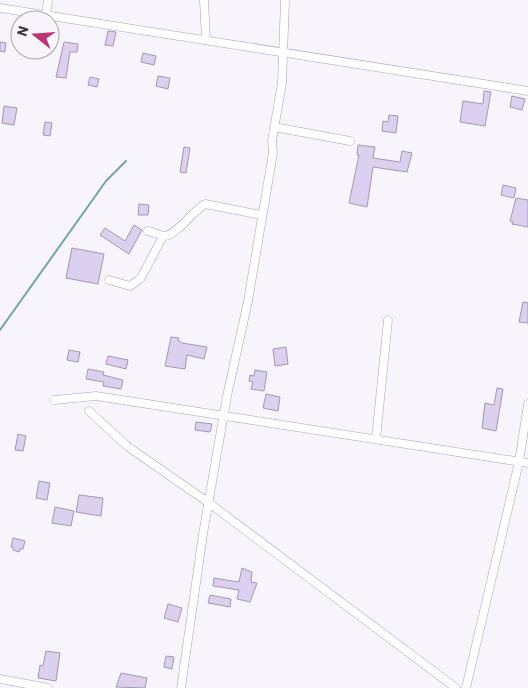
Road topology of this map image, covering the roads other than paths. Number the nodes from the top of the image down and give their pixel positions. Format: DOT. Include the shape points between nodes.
graph roads {
  1 [pos="204,0"];
  2 [pos="285,0"];
  3 [pos="0,8"];
  4 [pos="13,10"];
  5 [pos="60,17"];
  6 [pos="206,40"];
  7 [pos="282,52"];
  8 [pos="528,91"];
  9 [pos="274,126"];
  10 [pos="350,141"];
  11 [pos="261,216"];
  12 [pos="148,231"];
  13 [pos="164,236"];
  14 [pos="109,280"];
  15 [pos="388,320"];
  16 [pos="54,400"];
  17 [pos="528,404"];
  18 [pos="89,411"];
  19 [pos="224,416"];
  20 [pos="376,439"];
  21 [pos="519,462"];
  22 [pos="528,463"];
  23 [pos="209,503"];
  24 [pos="0,679"];
  25 [pos="48,688"];
  26 [pos="181,688"];
  27 [pos="456,688"];
  28 [pos="466,688"];
  1 -- 6 [label="street"];
  2 -- 7 [label="street"];
  3 -- 4 [label="street"];
  5 -- 6 [label="street"];
  6 -- 7 [label="street"];
  7 -- 8 [label="street"];
  7 -- 9 [label="street" via="282,83"];
  9 -- 10 [label="street"];
  9 -- 11 [label="street" via="273,153"];
  11 -- 13 [label="street" via="205,204 172,234"];
  11 -- 19 [label="street" via="243,329"];
  12 -- 13 [label="street"];
  13 -- 14 [label="street" via="141,278 130,286"];
  15 -- 20 [label="street"];
  16 -- 19 [label="street" via="96,396"];
  17 -- 21 [label="street"];
  18 -- 23 [label="street" via="127,446"];
  19 -- 20 [label="street"];
  19 -- 23 [label="street"];
  20 -- 21 [label="street"];
  21 -- 22 [label="street"];
  21 -- 28 [label="street"];
  23 -- 26 [label="street"];
  23 -- 27 [label="street"];
  24 -- 25 [label="street"];
}
